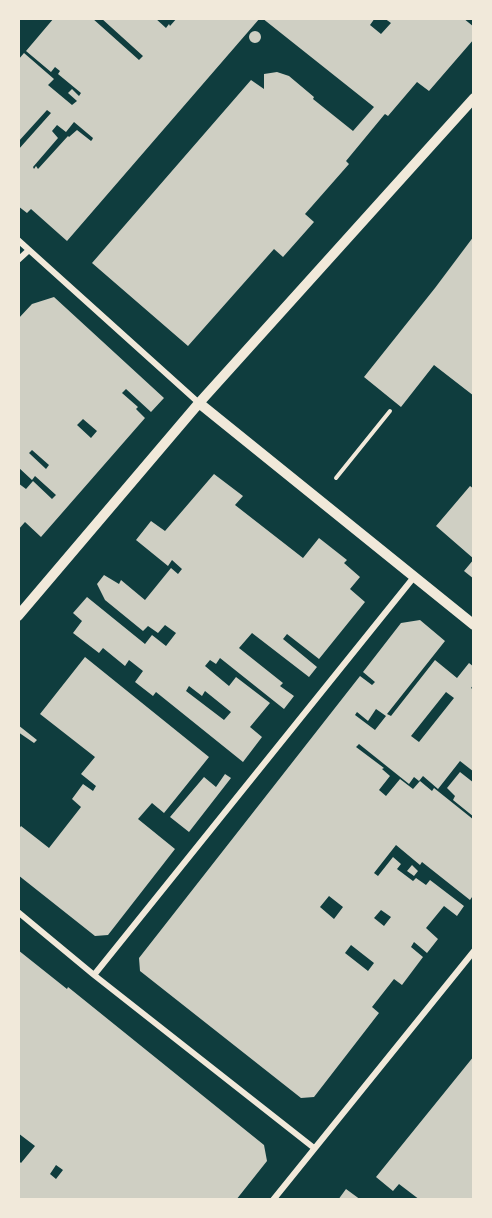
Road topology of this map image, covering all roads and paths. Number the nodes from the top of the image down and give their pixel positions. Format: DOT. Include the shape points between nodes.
graph roads {
  1 [pos="474,98"];
  2 [pos="18,240"];
  3 [pos="29,250"];
  4 [pos="18,260"];
  5 [pos="200,404"];
  6 [pos="390,411"];
  7 [pos="336,478"];
  8 [pos="414,577"];
  9 [pos="18,616"];
  10 [pos="474,625"];
  11 [pos="18,912"];
  12 [pos="474,951"];
  13 [pos="94,975"];
  14 [pos="314,1148"];
  15 [pos="273,1200"];
  1 -- 5 [label="street"];
  2 -- 3 [label="street"];
  3 -- 4 [label="street"];
  3 -- 5 [label="street"];
  5 -- 8 [label="street"];
  5 -- 9 [label="street"];
  6 -- 7 [label="path"];
  8 -- 10 [label="street"];
  8 -- 13 [label="street"];
  11 -- 13 [label="street"];
  12 -- 14 [label="street"];
  13 -- 14 [label="street"];
  14 -- 15 [label="street"];
}
